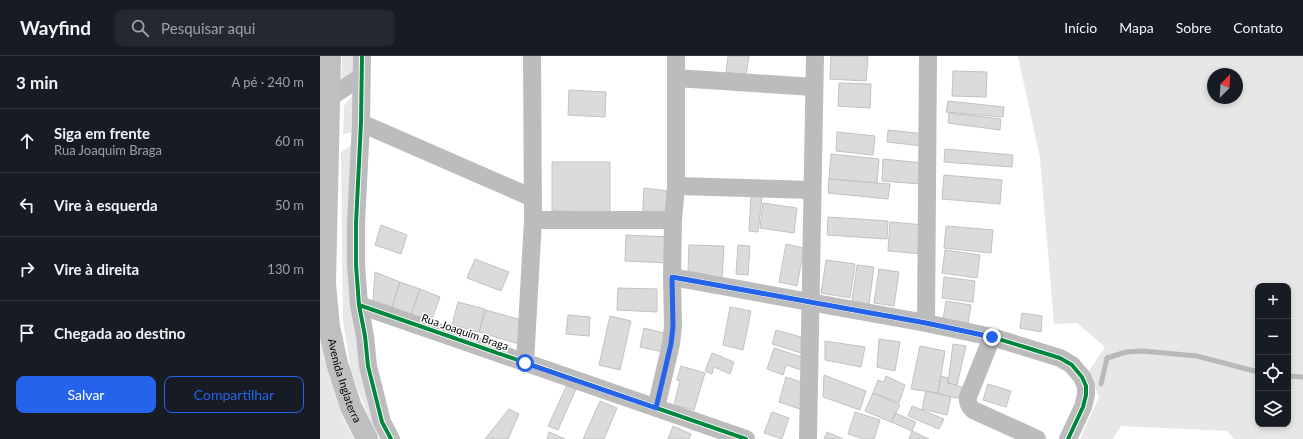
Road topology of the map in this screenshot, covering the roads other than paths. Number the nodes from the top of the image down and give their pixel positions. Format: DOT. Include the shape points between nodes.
graph roads {
  1 [pos="330,56"];
  2 [pos="362,56"];
  3 [pos="532,56"];
  4 [pos="676,56"];
  5 [pos="815,56"];
  6 [pos="928,56"];
  7 [pos="361,77"];
  8 [pos="676,78"];
  9 [pos="814,87"];
  10 [pos="329,98"];
  11 [pos="361,123"];
  12 [pos="676,186"];
  13 [pos="812,190"];
  14 [pos="534,198"];
  15 [pos="533,220"];
  16 [pos="673,220"];
  17 [pos="672,277"];
  18 [pos="810,302"];
  19 [pos="359,305"];
  20 [pos="926,323"];
  21 [pos="992,337"];
  22 [pos="525,363"];
  23 [pos="656,408"];
  24 [pos="367,439"];
  25 [pos="391,439"];
  26 [pos="746,439"];
  27 [pos="808,439"];
  28 [pos="1037,439"];
  29 [pos="1068,439"];
  1 -- 10 [label="main road, Avenida Inglaterra"];
  2 -- 7 [label="street"];
  3 -- 14 [label="street"];
  4 -- 8 [label="street"];
  5 -- 9 [label="street"];
  6 -- 20 [label="street"];
  7 -- 10 [label="street"];
  7 -- 11 [label="street"];
  8 -- 9 [label="street"];
  8 -- 12 [label="street"];
  9 -- 13 [label="street"];
  10 -- 24 [label="main road, Avenida Inglaterra" via="325,284 329,327 351,407"];
  11 -- 14 [label="street"];
  11 -- 19 [label="street" via="356,223"];
  12 -- 13 [label="street"];
  12 -- 16 [label="street"];
  13 -- 18 [label="street"];
  14 -- 15 [label="street"];
  15 -- 16 [label="street"];
  15 -- 22 [label="street"];
  16 -- 17 [label="street"];
  17 -- 18 [label="street"];
  17 -- 23 [label="street" via="671,344"];
  18 -- 20 [label="street"];
  18 -- 27 [label="street"];
  19 -- 22 [label="street, Rua Joaquim Braga"];
  19 -- 25 [label="street" via="371,379 382,422"];
  20 -- 21 [label="street"];
  21 -- 28 [label="street" via="967,402 974,410"];
  21 -- 29 [label="street" via="1060,358 1072,365 1082,377 1086,395"];
  22 -- 23 [label="street, Rua Joaquim Braga"];
  23 -- 26 [label="street, Rua Joaquim Braga"];
}
